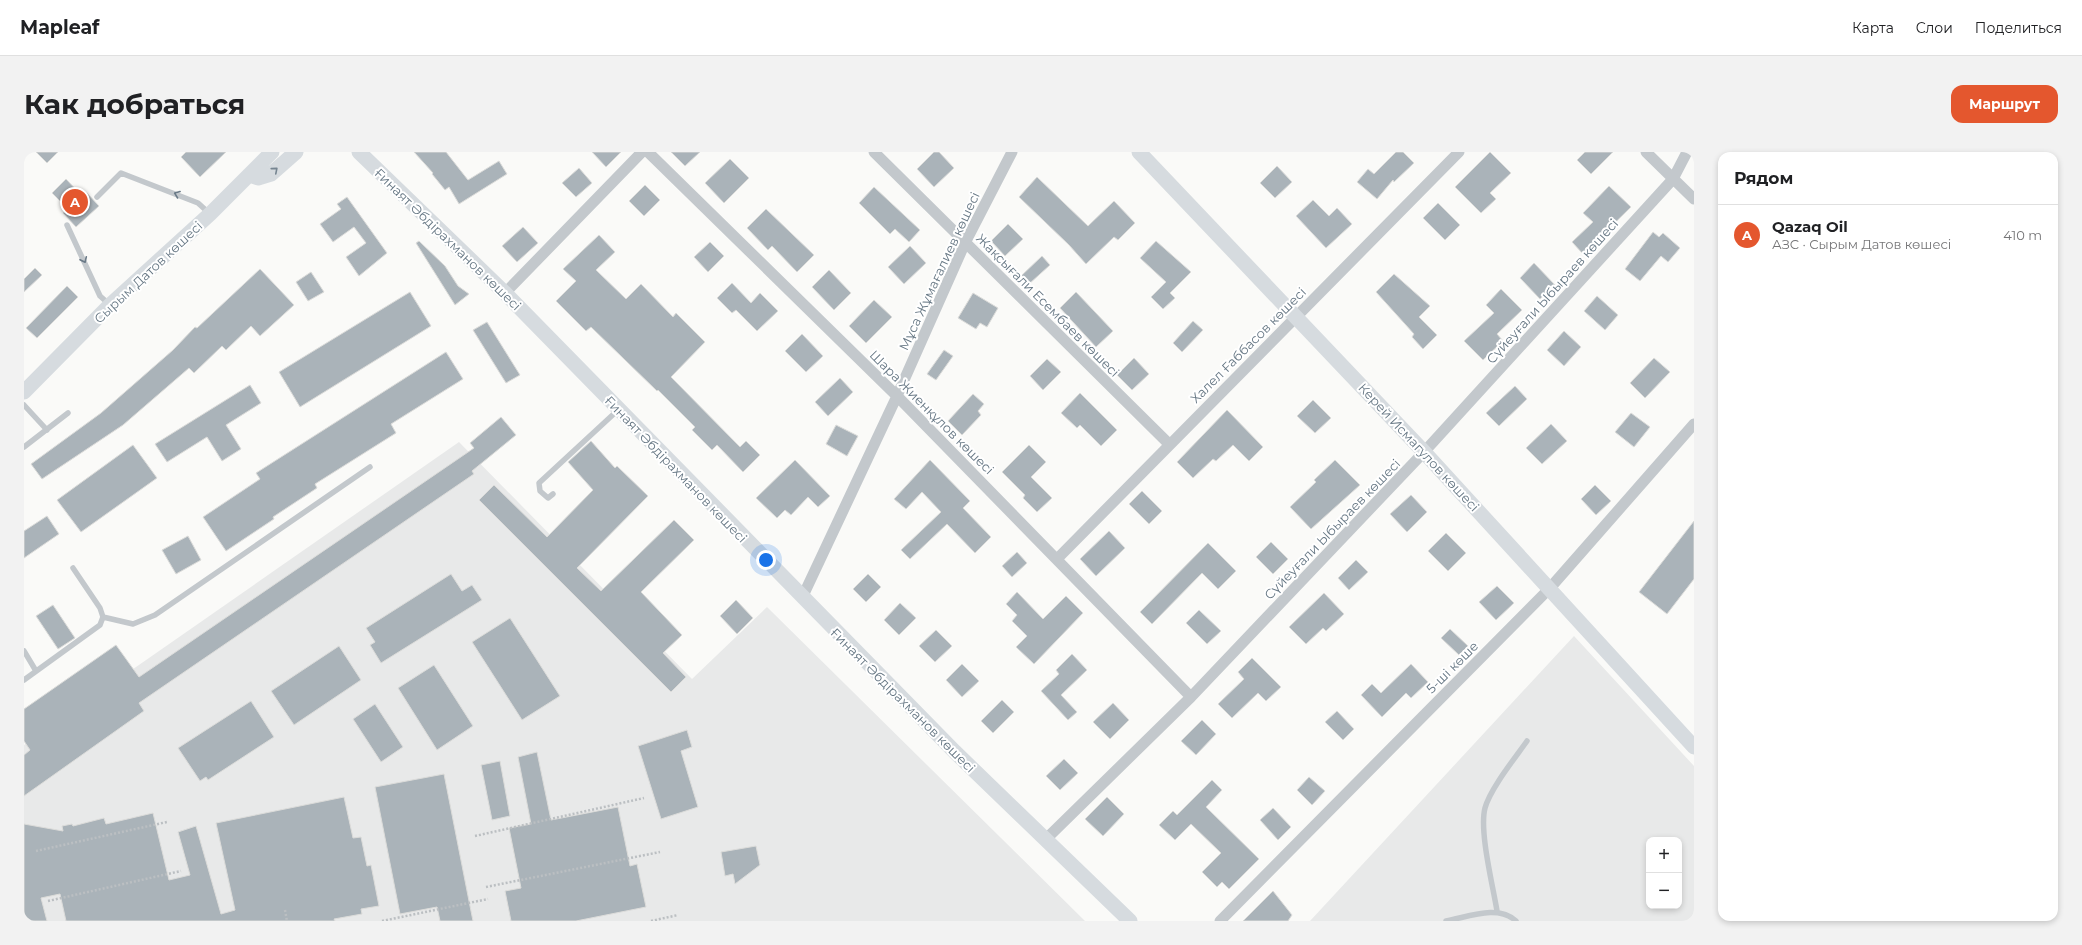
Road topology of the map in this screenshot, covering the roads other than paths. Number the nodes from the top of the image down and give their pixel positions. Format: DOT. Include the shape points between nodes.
graph roads {
  1 [pos="272,152"];
  2 [pos="296,152"];
  3 [pos="348,152"];
  4 [pos="359,152"];
  5 [pos="368,152"];
  6 [pos="642,152"];
  7 [pos="648,152"];
  8 [pos="874,152"];
  9 [pos="1012,152"];
  10 [pos="1139,152"];
  11 [pos="1460,152"];
  12 [pos="1646,152"];
  13 [pos="1687,152"];
  14 [pos="249,175"];
  15 [pos="385,179"];
  16 [pos="1673,179"];
  17 [pos="97,197"];
  18 [pos="1694,199"];
  19 [pos="210,214"];
  20 [pos="67,225"];
  21 [pos="965,242"];
  22 [pos="505,293"];
  23 [pos="110,305"];
  24 [pos="1296,316"];
  25 [pos="24,392"];
  26 [pos="897,396"];
  27 [pos="24,405"];
  28 [pos="618,409"];
  29 [pos="68,413"];
  30 [pos="1694,424"];
  31 [pos="47,430"];
  32 [pos="1169,444"];
  33 [pos="24,447"];
  34 [pos="1424,452"];
  35 [pos="370,467"];
  36 [pos="554,494"];
  37 [pos="1057,559"];
  38 [pos="73,568"];
  39 [pos="1550,588"];
  40 [pos="802,598"];
  41 [pos="103,617"];
  42 [pos="24,651"];
  43 [pos="36,671"];
  44 [pos="24,680"];
  45 [pos="1191,697"];
  46 [pos="1527,741"];
  47 [pos="1694,747"];
  48 [pos="1045,840"];
  49 [pos="1497,911"];
  50 [pos="1130,921"];
  51 [pos="1220,921"];
  52 [pos="1446,921"];
  53 [pos="1516,921"];
  1 -- 14 [label="street, Сырым Датов көшесі"];
  14 -- 2 [label="street, one-way" via="258,178 271,174"];
  3 -- 15 [label="street" via="362,165"];
  4 -- 15 [label="street, Ғинаят Әбдірахманов көшесі"];
  5 -- 15 [label="street"];
  6 -- 22 [label="street"];
  7 -- 26 [label="street, Шара Жиенқұлов көшесі"];
  8 -- 21 [label="street, Жақсығали Есембаев көшесi"];
  9 -- 21 [label="street, Мұса Жұмағалиев көшесі"];
  10 -- 24 [label="street, Керей Исмагулов көшесі"];
  11 -- 24 [label="street, Халел Ғаббасов көшесі"];
  12 -- 16 [label="street"];
  13 -- 16 [label="street, Сүйеуғали Ыбыраев көшесi"];
  14 -- 19 [label="street, Сырым Датов көшесі"];
  15 -- 22 [label="street, Ғинаят Әбдірахманов көшесі"];
  16 -- 18 [label="street"];
  16 -- 34 [label="street, Сүйеуғали Ыбыраев көшесi"];
  19 -- 17 [label="lane, one-way" via="198,203 121,173"];
  19 -- 23 [label="street, Сырым Датов көшесі"];
  20 -- 23 [label="lane, one-way" via="100,296"];
  21 -- 26 [label="street, Мұса Жұмағалиев көшесі"];
  21 -- 32 [label="street, Жақсығали Есембаев көшесi"];
  22 -- 28 [label="street, Ғинаят Әбдірахманов көшесі"];
  23 -- 25 [label="street, Сырым Датов көшесі"];
  24 -- 32 [label="street, Халел Ғаббасов көшесі"];
  24 -- 34 [label="street, Керей Исмагулов көшесі"];
  26 -- 37 [label="street, Шара Жиенқұлов көшесі"];
  26 -- 40 [label="street, Мұса Жұмағалиев көшесі"];
  27 -- 31 [label="lane"];
  28 -- 36 [label="lane" via="539,483 540,491 548,498"];
  28 -- 40 [label="street, Ғинаят Әбдірахманов көшесі"];
  29 -- 31 [label="lane"];
  30 -- 39 [label="street, 5-шi көше"];
  31 -- 33 [label="lane"];
  32 -- 37 [label="street, Халел Ғаббасов көшесі"];
  34 -- 39 [label="street, Керей Исмагулов көшесі"];
  34 -- 45 [label="street, Сүйеуғали Ыбыраев көшесi"];
  35 -- 41 [label="lane" via="154,615 133,624"];
  37 -- 45 [label="street, Шара Жиенқұлов көшесі"];
  38 -- 41 [label="lane" via="100,608"];
  39 -- 47 [label="street, Керей Исмагулов көшесі"];
  39 -- 51 [label="street, 5-шi көше"];
  40 -- 48 [label="street, Ғинаят Әбдірахманов көшесі"];
  41 -- 43 [label="lane" via="100,625"];
  42 -- 43 [label="lane"];
  43 -- 44 [label="lane"];
  45 -- 48 [label="street, Сүйеуғали Ыбыраев көшесi"];
  46 -- 49 [label="lane" via="1485,808 1483,824"];
  48 -- 50 [label="street, Ғинаят Әбдірахманов көшесі"];
  49 -- 52 [label="lane"];
  49 -- 53 [label="lane"];
}
